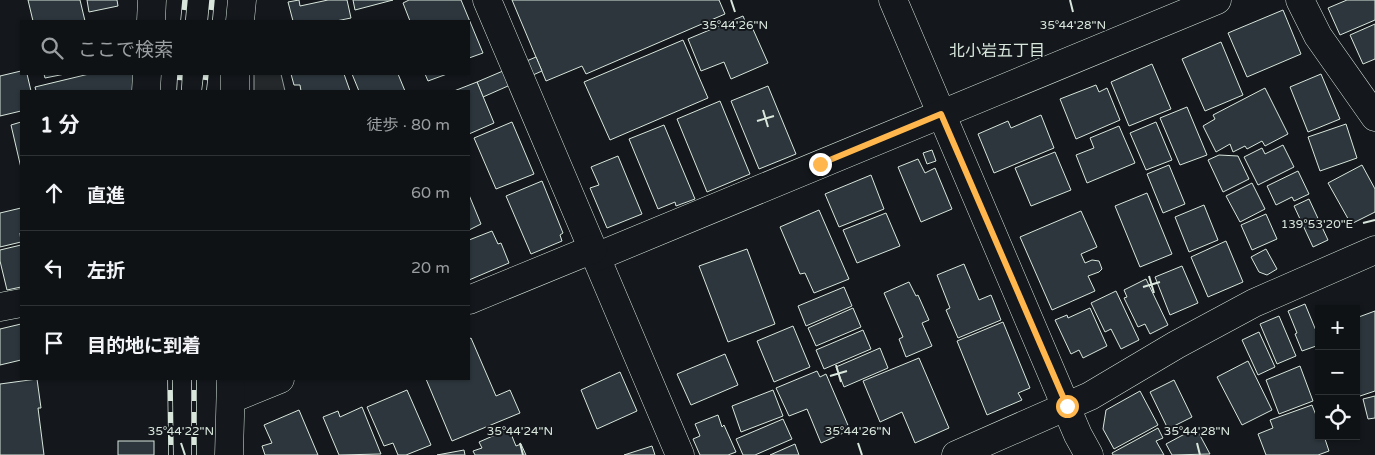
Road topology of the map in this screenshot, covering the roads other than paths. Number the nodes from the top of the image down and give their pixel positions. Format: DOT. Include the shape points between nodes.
graph roads {
  1 [pos="152,0"];
  2 [pos="242,0"];
  3 [pos="486,0"];
  4 [pos="893,0"];
  5 [pos="1217,0"];
  6 [pos="1303,1"];
  7 [pos="151,20"];
  8 [pos="240,20"];
  9 [pos="147,75"];
  10 [pos="235,75"];
  11 [pos="146,90"];
  12 [pos="235,90"];
  13 [pos="941,114"];
  14 [pos="1375,118"];
  15 [pos="1375,250"];
  16 [pos="594,253"];
  17 [pos="470,300"];
  18 [pos="20,303"];
  19 [pos="0,307"];
  20 [pos="275,380"];
  21 [pos="231,389"];
  22 [pos="1067,406"];
  23 [pos="229,455"];
  24 [pos="680,455"];
  25 [pos="956,455"];
  26 [pos="1089,455"];
  1 -- 7 [label="street"];
  2 -- 8 [label="street"];
  3 -- 16 [label="street"];
  4 -- 13 [label="street"];
  5 -- 13 [label="street"];
  6 -- 14 [label="street" via="1318,36"];
  9 -- 11 [label="street"];
  10 -- 12 [label="street"];
  13 -- 16 [label="street"];
  13 -- 22 [label="street"];
  15 -- 22 [label="street" via="1254,303"];
  16 -- 17 [label="street"];
  16 -- 24 [label="street"];
  18 -- 19 [label="street"];
  20 -- 21 [label="street"];
  21 -- 23 [label="street"];
  22 -- 25 [label="street"];
  22 -- 26 [label="street"];
}
